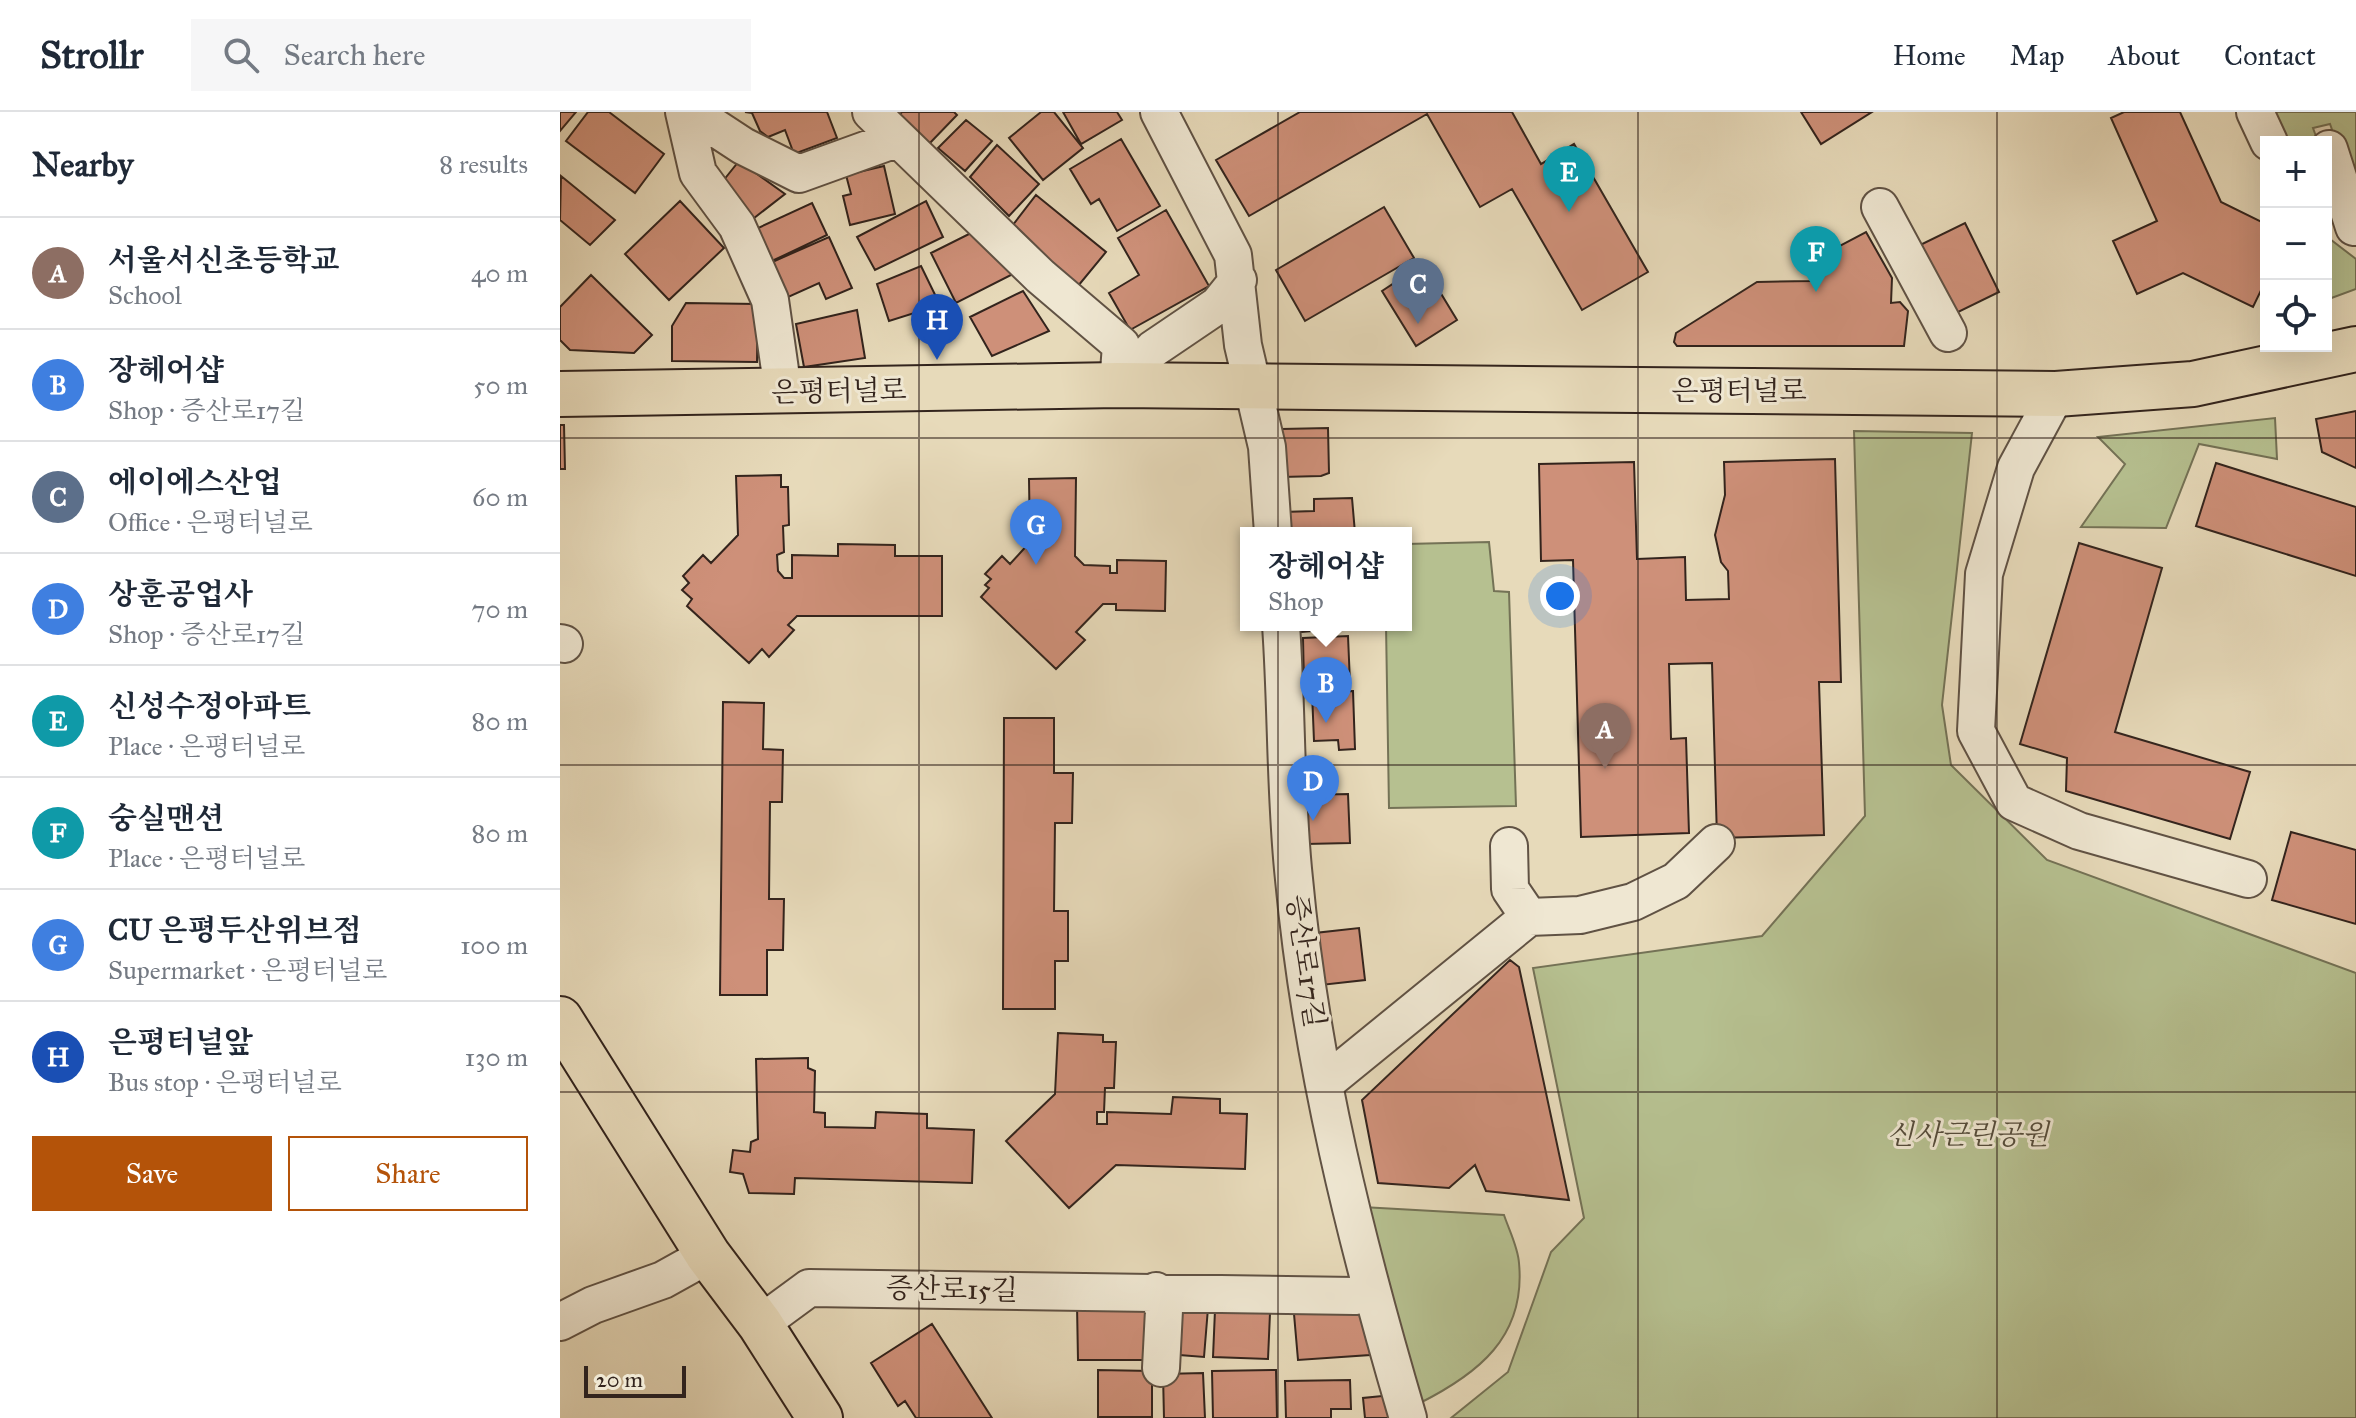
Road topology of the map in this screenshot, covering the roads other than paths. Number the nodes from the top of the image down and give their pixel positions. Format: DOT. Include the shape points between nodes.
graph roads {
  1 [pos="684,112"];
  2 [pos="691,112"];
  3 [pos="871,112"];
  4 [pos="1159,112"];
  5 [pos="2255,112"];
  6 [pos="2266,136"];
  7 [pos="896,139"];
  8 [pos="2332,158"];
  9 [pos="2332,206"];
  10 [pos="1880,207"];
  11 [pos="2355,228"];
  12 [pos="1238,280"];
  13 [pos="1948,333"];
  14 [pos="2356,349"];
  15 [pos="1118,385"];
  16 [pos="1251,387"];
  17 [pos="783,391"];
  18 [pos="560,394"];
  19 [pos="2056,394"];
  20 [pos="1273,527"];
  21 [pos="1281,631"];
  22 [pos="1716,843"];
  23 [pos="1509,846"];
  24 [pos="2248,879"];
  25 [pos="1529,917"];
  26 [pos="560,1019"];
  27 [pos="1324,1084"];
  28 [pos="708,1255"];
  29 [pos="1156,1291"];
  30 [pos="1371,1292"];
  31 [pos="560,1322"];
  32 [pos="760,1324"];
  33 [pos="1161,1368"];
  34 [pos="820,1418"];
  35 [pos="1408,1418"];
  1 -- 17 [label="street" via="698,173 737,226 770,300"];
  2 -- 7 [label="street" via="799,174"];
  3 -- 7 [label="street"];
  4 -- 12 [label="street" via="1233,255"];
  5 -- 6 [label="street"];
  7 -- 15 [label="street" via="1121,345"];
  8 -- 11 [label="street"];
  9 -- 11 [label="street"];
  10 -- 13 [label="street"];
  12 -- 15 [label="street" via="1218,305 1153,349"];
  12 -- 16 [label="street"];
  14 -- 19 [label="main road, 은평터널로" via="2193,384"];
  15 -- 16 [label="main road, 은평터널로"];
  15 -- 17 [label="main road, 은평터널로"];
  16 -- 19 [label="main road, 은평터널로"];
  16 -- 20 [label="street" via="1267,447"];
  17 -- 18 [label="main road, 은평터널로"];
  19 -- 24 [label="street" via="2016,468 1984,574 1976,731 2014,802 2079,831"];
  21 -- 27 [label="street, 증산로17길" via="1293,877"];
  22 -- 25 [label="street" via="1676,881 1633,902 1580,915"];
  23 -- 25 [label="street" via="1510,889"];
  25 -- 27 [label="street"];
  26 -- 28 [label="main road"];
  27 -- 30 [label="street, 증산로17길"];
  28 -- 31 [label="street" via="663,1280"];
  28 -- 32 [label="main road"];
  29 -- 30 [label="street" via="1355,1296"];
  29 -- 32 [label="street, 증산로15길" via="809,1288"];
  29 -- 33 [label="street" via="1164,1310"];
  30 -- 35 [label="street, 증산로17길"];
  32 -- 34 [label="main road"];
}
